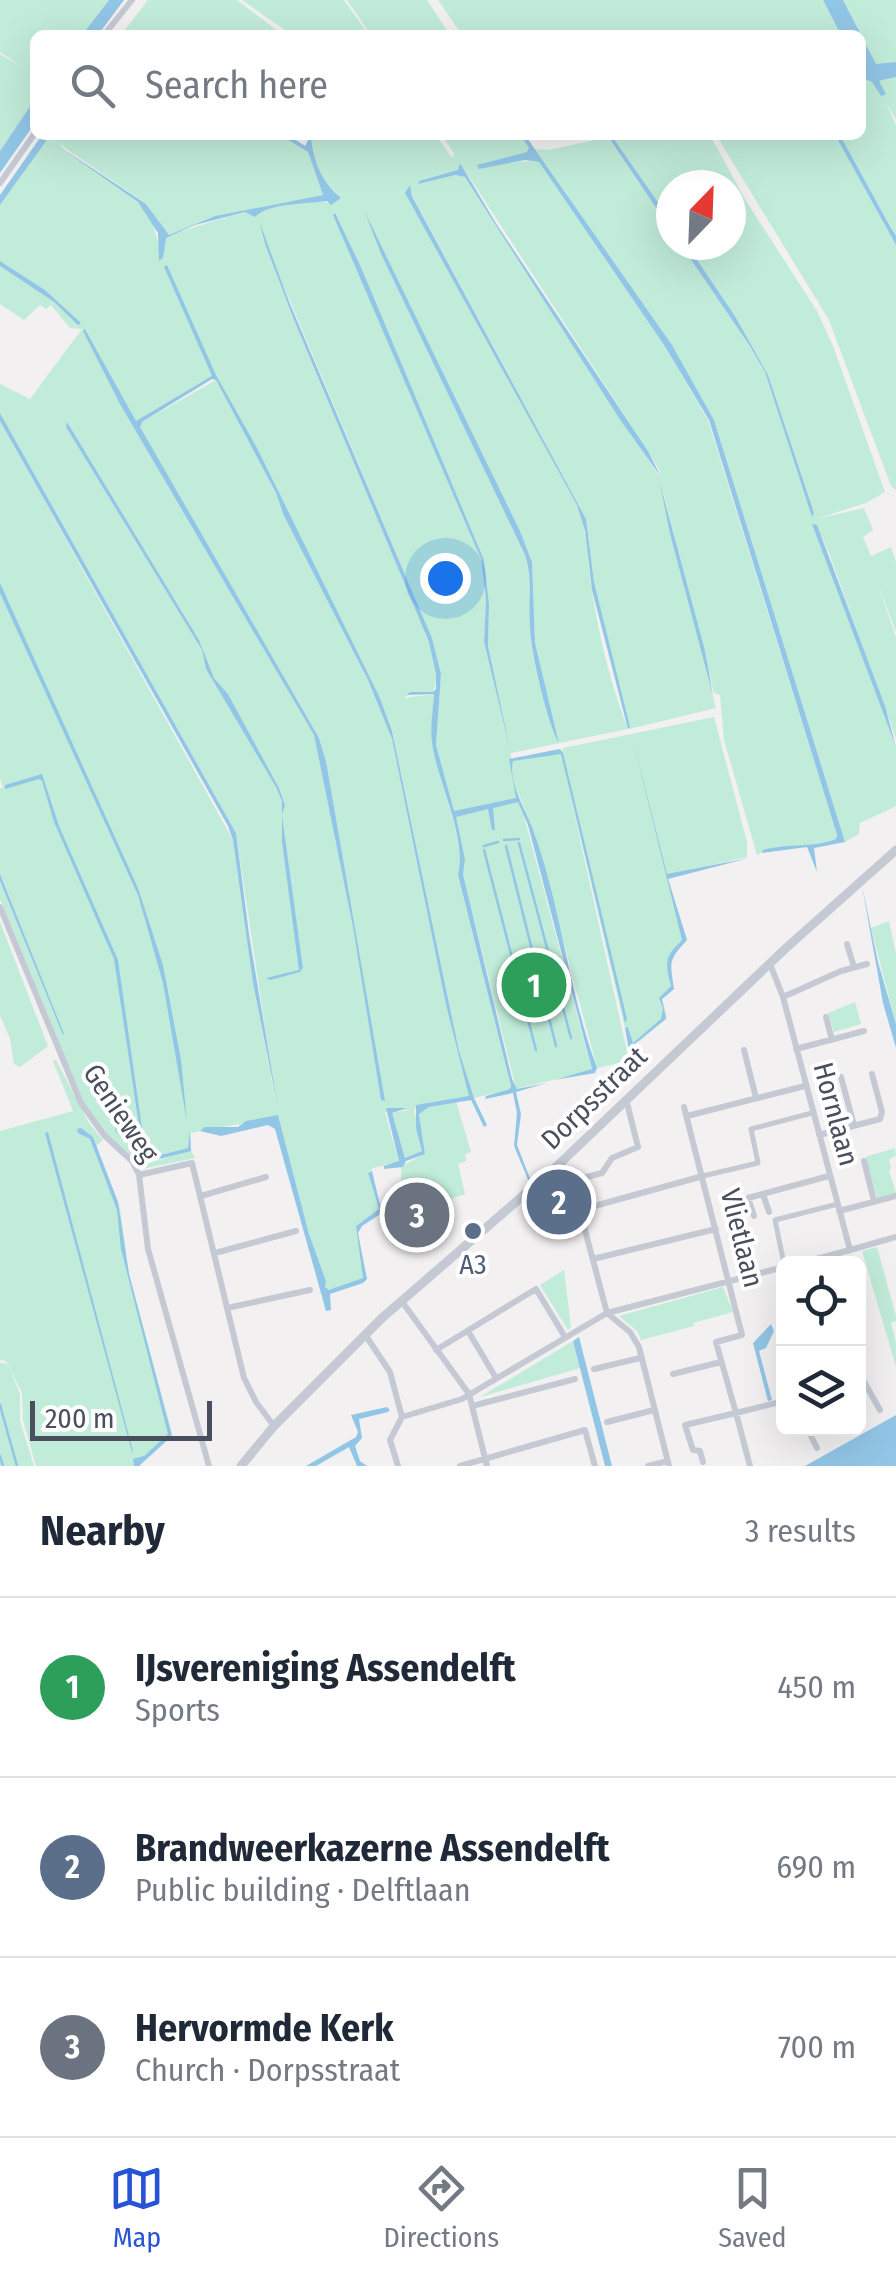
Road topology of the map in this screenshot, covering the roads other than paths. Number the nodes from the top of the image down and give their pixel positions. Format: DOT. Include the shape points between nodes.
graph roads {
  1 [pos="132,0"];
  2 [pos="108,30"];
  3 [pos="30,140"];
  4 [pos="0,183"];
  5 [pos="896,850"];
  6 [pos="0,908"];
  7 [pos="848,944"];
  8 [pos="770,963"];
  9 [pos="867,964"];
  10 [pos="854,967"];
  11 [pos="783,997"];
  12 [pos="826,1017"];
  13 [pos="864,1031"];
  14 [pos="832,1040"];
  15 [pos="796,1049"];
  16 [pos="744,1050"];
  17 [pos="872,1074"];
  18 [pos="841,1077"];
  19 [pos="805,1086"];
  20 [pos="626,1098"];
  21 [pos="756,1098"];
  22 [pos="812,1113"];
  23 [pos="854,1126"];
  24 [pos="819,1135"];
  25 [pos="864,1161"];
  26 [pos="560,1162"];
  27 [pos="139,1174"];
  28 [pos="703,1176"];
  29 [pos="829,1176"];
  30 [pos="266,1178"];
  31 [pos="572,1181"];
  32 [pos="764,1194"];
  33 [pos="200,1196"];
  34 [pos="896,1196"];
  35 [pos="874,1201"];
  36 [pos="838,1207"];
  37 [pos="580,1210"];
  38 [pos="768,1212"];
  39 [pos="754,1216"];
  40 [pos="716,1228"];
  41 [pos="296,1231"];
  42 [pos="896,1236"];
  43 [pos="850,1250"];
  44 [pos="215,1253"];
  45 [pos="782,1256"];
  46 [pos="839,1256"];
  47 [pos="592,1259"];
  48 [pos="776,1268"];
  49 [pos="730,1282"];
  50 [pos="310,1290"];
  51 [pos="403,1303"];
  52 [pos="227,1308"];
  53 [pos="608,1313"];
  54 [pos="468,1330"];
  55 [pos="366,1336"];
  56 [pos="565,1337"];
  57 [pos="436,1350"];
  58 [pos="640,1358"];
  59 [pos="721,1362"];
  60 [pos="594,1369"];
  61 [pos="673,1374"];
  62 [pos="496,1378"];
  63 [pos="574,1379"];
  64 [pos="866,1386"];
  65 [pos="469,1394"];
  66 [pos="776,1402"];
  67 [pos="472,1406"];
  68 [pos="654,1410"];
  69 [pos="880,1410"];
  70 [pos="736,1413"];
  71 [pos="402,1417"];
  72 [pos="607,1422"];
  73 [pos="274,1426"];
  74 [pos="811,1436"];
  75 [pos="818,1448"];
  76 [pos="703,1462"];
  77 [pos="486,1463"];
  78 [pos="668,1464"];
  79 [pos="210,1466"];
  80 [pos="241,1466"];
  81 [pos="398,1466"];
  82 [pos="460,1466"];
  83 [pos="595,1466"];
  84 [pos="648,1466"];
  85 [pos="750,1466"];
  1 -- 2 [label="street"];
  3 -- 4 [label="street"];
  5 -- 8 [label="street, Dorpsstraat"];
  6 -- 27 [label="street, Genieweg" via="80,1103"];
  7 -- 10 [label="street"];
  8 -- 11 [label="street, Hornlaan"];
  8 -- 20 [label="street, Dorpsstraat"];
  9 -- 10 [label="street"];
  10 -- 11 [label="street"];
  11 -- 15 [label="street, Hornlaan"];
  12 -- 14 [label="street"];
  13 -- 14 [label="street"];
  14 -- 15 [label="street"];
  15 -- 19 [label="street, Hornlaan"];
  16 -- 21 [label="street"];
  17 -- 23 [label="street" via="882,1116"];
  18 -- 23 [label="street"];
  19 -- 21 [label="street"];
  19 -- 22 [label="street, Hornlaan"];
  20 -- 26 [label="street, Dorpsstraat"];
  20 -- 31 [label="street" via="638,1147 612,1158 602,1172"];
  21 -- 28 [label="street, Vlietlaan" via="686,1112"];
  22 -- 24 [label="street, Hornlaan"];
  22 -- 28 [label="street" via="751,1130 758,1164"];
  23 -- 24 [label="street"];
  24 -- 29 [label="street, Hornlaan"];
  25 -- 35 [label="street"];
  26 -- 31 [label="street"];
  26 -- 51 [label="street, Dorpsstraat"];
  27 -- 33 [label="street" via="192,1163"];
  27 -- 79 [label="street, Genieweg" via="148,1249"];
  28 -- 37 [label="street"];
  28 -- 40 [label="street, Vlietlaan"];
  29 -- 32 [label="street"];
  29 -- 36 [label="street, Hornlaan"];
  30 -- 33 [label="street"];
  31 -- 37 [label="street"];
  32 -- 38 [label="street"];
  32 -- 39 [label="street" via="748,1198"];
  33 -- 44 [label="street"];
  34 -- 35 [label="street"];
  35 -- 36 [label="street"];
  36 -- 43 [label="street, Hornlaan"];
  36 -- 45 [label="street" via="776,1220"];
  37 -- 47 [label="street"];
  40 -- 47 [label="street"];
  40 -- 49 [label="street, Vlietlaan"];
  41 -- 44 [label="street"];
  42 -- 43 [label="street"];
  43 -- 46 [label="street"];
  44 -- 52 [label="street"];
  47 -- 53 [label="street"];
  48 -- 49 [label="street"];
  49 -- 53 [label="street"];
  49 -- 59 [label="street, Vlietlaan" via="742,1335 716,1342"];
  50 -- 52 [label="street"];
  51 -- 55 [label="street, Dorpsstraat"];
  51 -- 57 [label="street"];
  52 -- 73 [label="street" via="247,1386"];
  53 -- 56 [label="street"];
  53 -- 58 [label="street" via="635,1337"];
  54 -- 56 [label="street" via="536,1289"];
  54 -- 57 [label="street"];
  54 -- 62 [label="street"];
  55 -- 71 [label="street" via="390,1372"];
  55 -- 73 [label="street, Dorpsstraat"];
  56 -- 62 [label="street"];
  57 -- 65 [label="street"];
  58 -- 60 [label="street"];
  58 -- 68 [label="street"];
  59 -- 61 [label="street"];
  59 -- 70 [label="street"];
  62 -- 65 [label="street"];
  63 -- 67 [label="street"];
  64 -- 69 [label="street"];
  65 -- 67 [label="street"];
  65 -- 71 [label="street"];
  66 -- 70 [label="street"];
  67 -- 77 [label="street"];
  68 -- 72 [label="street"];
  68 -- 78 [label="street"];
  70 -- 76 [label="street" via="686,1425"];
  70 -- 85 [label="street"];
  71 -- 81 [label="street" via="390,1440"];
  73 -- 80 [label="street, Dorpsstraat"];
  74 -- 75 [label="street"];
  77 -- 82 [label="street"];
  77 -- 83 [label="street" via="585,1430"];
  78 -- 84 [label="street"];
}
